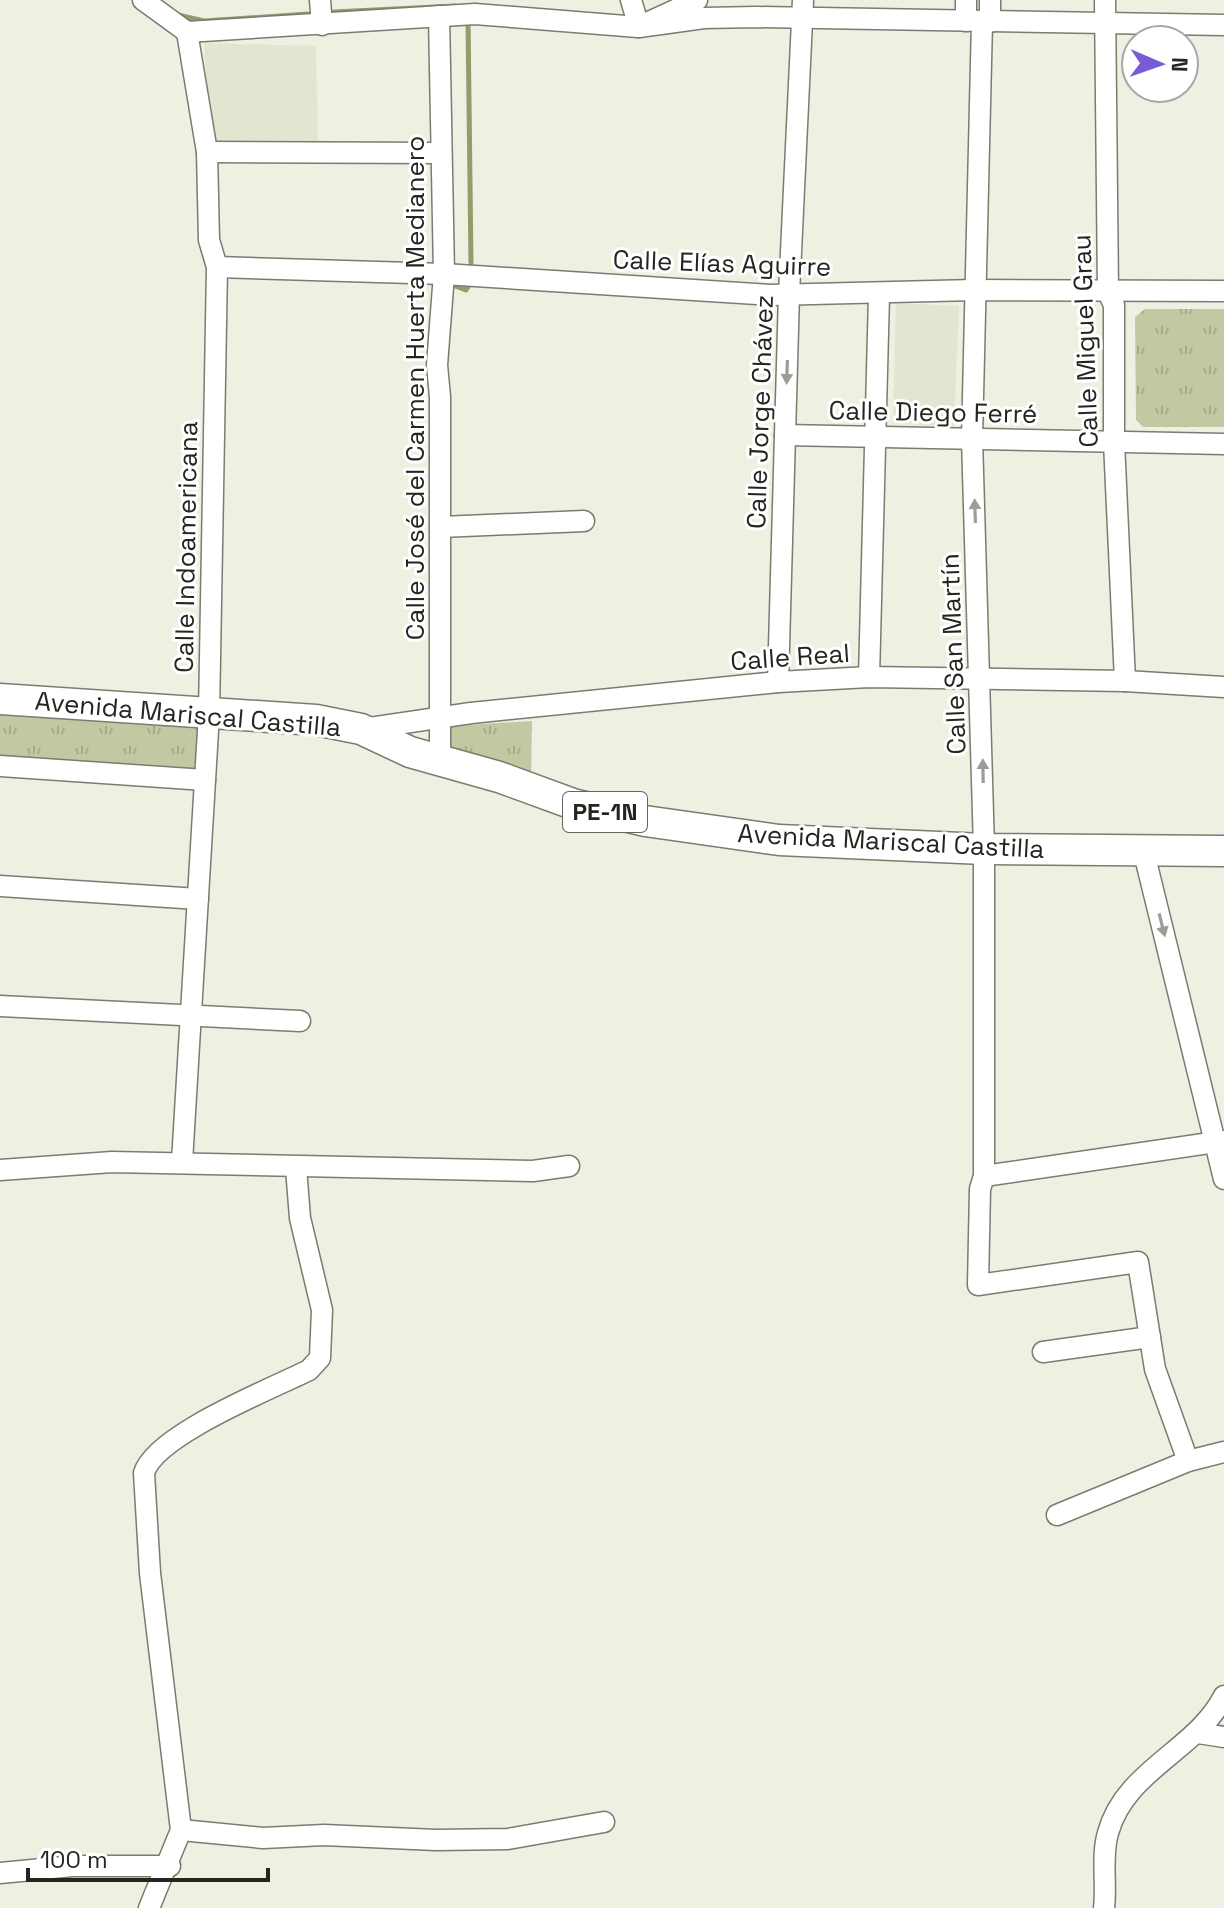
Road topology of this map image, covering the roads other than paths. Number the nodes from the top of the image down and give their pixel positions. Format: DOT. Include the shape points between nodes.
graph roads {
  1 [pos="143,0"];
  2 [pos="320,0"];
  3 [pos="631,0"];
  4 [pos="697,0"];
  5 [pos="966,0"];
  6 [pos="990,0"];
  7 [pos="1105,0"];
  8 [pos="802,9"];
  9 [pos="439,16"];
  10 [pos="979,21"];
  11 [pos="1105,24"];
  12 [pos="322,25"];
  13 [pos="1224,25"];
  14 [pos="632,26"];
  15 [pos="187,32"];
  16 [pos="207,152"];
  17 [pos="441,153"];
  18 [pos="217,267"];
  19 [pos="444,274"];
  20 [pos="974,290"];
  21 [pos="1224,291"];
  22 [pos="1108,292"];
  23 [pos="789,294"];
  24 [pos="879,295"];
  25 [pos="785,435"];
  26 [pos="876,436"];
  27 [pos="972,438"];
  28 [pos="1114,442"];
  29 [pos="1224,444"];
  30 [pos="584,521"];
  31 [pos="441,527"];
  32 [pos="869,677"];
  33 [pos="981,677"];
  34 [pos="1125,681"];
  35 [pos="778,682"];
  36 [pos="1224,687"];
  37 [pos="0,699"];
  38 [pos="209,714"];
  39 [pos="442,717"];
  40 [pos="361,729"];
  41 [pos="440,760"];
  42 [pos="0,766"];
  43 [pos="205,780"];
  44 [pos="984,849"];
  45 [pos="1143,849"];
  46 [pos="1224,851"];
  47 [pos="0,886"];
  48 [pos="198,899"];
  49 [pos="0,1006"];
  50 [pos="191,1017"];
  51 [pos="300,1021"];
  52 [pos="1220,1141"];
  53 [pos="182,1162"];
  54 [pos="569,1166"];
  55 [pos="296,1168"];
  56 [pos="0,1170"];
  57 [pos="984,1176"];
  58 [pos="1224,1179"];
  59 [pos="1150,1337"];
  60 [pos="1043,1352"];
  61 [pos="1224,1452"];
  62 [pos="1188,1461"];
  63 [pos="1057,1515"];
  64 [pos="1224,1696"];
  65 [pos="1198,1733"];
  66 [pos="1224,1737"];
  67 [pos="604,1822"];
  68 [pos="181,1830"];
  69 [pos="170,1866"];
  70 [pos="0,1873"];
  71 [pos="149,1908"];
  72 [pos="1104,1908"];
  1 -- 15 [label="street"];
  2 -- 12 [label="street"];
  3 -- 14 [label="street"];
  4 -- 14 [label="street"];
  5 -- 10 [label="street"];
  6 -- 10 [label="street"];
  7 -- 11 [label="street, Calle Miguel Grau"];
  8 -- 10 [label="street"];
  8 -- 14 [label="street"];
  8 -- 23 [label="street, Calle Jorge Chávez"];
  9 -- 12 [label="street"];
  9 -- 14 [label="street"];
  9 -- 17 [label="street, Calle José del Carmen Huerta Medianero"];
  10 -- 11 [label="street"];
  10 -- 20 [label="street, Calle San Martín"];
  11 -- 13 [label="street"];
  11 -- 22 [label="street, Calle Miguel Grau"];
  12 -- 15 [label="street"];
  15 -- 16 [label="street, Calle Indoamericana"];
  16 -- 17 [label="street"];
  16 -- 18 [label="street, Calle Indoamericana" via="209,240"];
  17 -- 19 [label="street, Calle José del Carmen Huerta Medianero"];
  18 -- 19 [label="street, Calle Elías Aguirre"];
  18 -- 38 [label="street, Calle Indoamericana"];
  19 -- 23 [label="street, Calle Elías Aguirre"];
  19 -- 31 [label="street, Calle José del Carmen Huerta Medianero" via="437,365"];
  20 -- 22 [label="street, Calle Elías Aguirre"];
  20 -- 24 [label="street, Calle Elías Aguirre"];
  20 -- 27 [label="street, Calle San Martín"];
  21 -- 22 [label="street, Calle Elías Aguirre"];
  22 -- 28 [label="street, Calle Miguel Grau" via="1114,305"];
  23 -- 24 [label="street, Calle Elías Aguirre"];
  23 -- 25 [label="street, Calle Jorge Chávez, one-way"];
  24 -- 26 [label="street"];
  25 -- 26 [label="street, Calle Diego Ferré"];
  25 -- 35 [label="street, Calle Jorge Chávez"];
  26 -- 27 [label="street, Calle Diego Ferré"];
  26 -- 32 [label="street"];
  27 -- 28 [label="street, Calle Diego Ferré"];
  33 -- 27 [label="street, Calle San Martín, one-way"];
  28 -- 29 [label="street, Calle Diego Ferré"];
  28 -- 34 [label="street, Calle Miguel Grau"];
  30 -- 31 [label="street"];
  31 -- 39 [label="street, Calle José del Carmen Huerta Medianero"];
  32 -- 33 [label="street, Calle Real"];
  32 -- 35 [label="street, Calle Real"];
  33 -- 34 [label="street, Calle Real"];
  44 -- 33 [label="street, Calle San Martín, one-way"];
  34 -- 36 [label="street, Calle Real"];
  35 -- 39 [label="street, Calle Real"];
  37 -- 38 [label="highway, Avenida Mariscal Castilla / PE-1N"];
  38 -- 40 [label="highway, Avenida Mariscal Castilla / PE-1N" via="316,720"];
  38 -- 43 [label="street, Calle Indoamericana"];
  39 -- 40 [label="street, Calle Real"];
  39 -- 41 [label="street, Calle José del Carmen Huerta Medianero"];
  40 -- 41 [label="highway, Avenida Mariscal Castilla / PE-1N"];
  41 -- 44 [label="highway, Avenida Mariscal Castilla / PE-1N" via="573,804 645,821 779,840"];
  42 -- 43 [label="street"];
  43 -- 48 [label="street, Calle Indoamericana"];
  44 -- 45 [label="highway, Avenida Mariscal Castilla / PE-1N"];
  44 -- 57 [label="street, Calle San Martín"];
  45 -- 46 [label="highway, Avenida Mariscal Castilla / PE-1N"];
  45 -- 52 [label="street, one-way"];
  47 -- 48 [label="street"];
  48 -- 50 [label="street, Calle Indoamericana"];
  49 -- 50 [label="street"];
  50 -- 51 [label="street"];
  50 -- 53 [label="street, Calle Indoamericana"];
  52 -- 57 [label="street"];
  52 -- 58 [label="street"];
  53 -- 55 [label="street"];
  53 -- 56 [label="street"];
  54 -- 55 [label="street" via="533,1171"];
  55 -- 68 [label="street" via="300,1218 322,1310 320,1358 309,1370 167,1442 147,1462 144,1473 150,1573"];
  57 -- 59 [label="street, Calle San Martín" via="978,1285 1138,1262"];
  59 -- 60 [label="street"];
  59 -- 62 [label="street" via="1155,1369"];
  61 -- 62 [label="street"];
  62 -- 63 [label="street"];
  64 -- 65 [label="street"];
  65 -- 66 [label="street"];
  65 -- 72 [label="street" via="1147,1772 1116,1816 1108,1833"];
  67 -- 68 [label="street" via="508,1839 263,1838"];
  68 -- 69 [label="street"];
  69 -- 70 [label="street"];
  69 -- 71 [label="street"];
}
